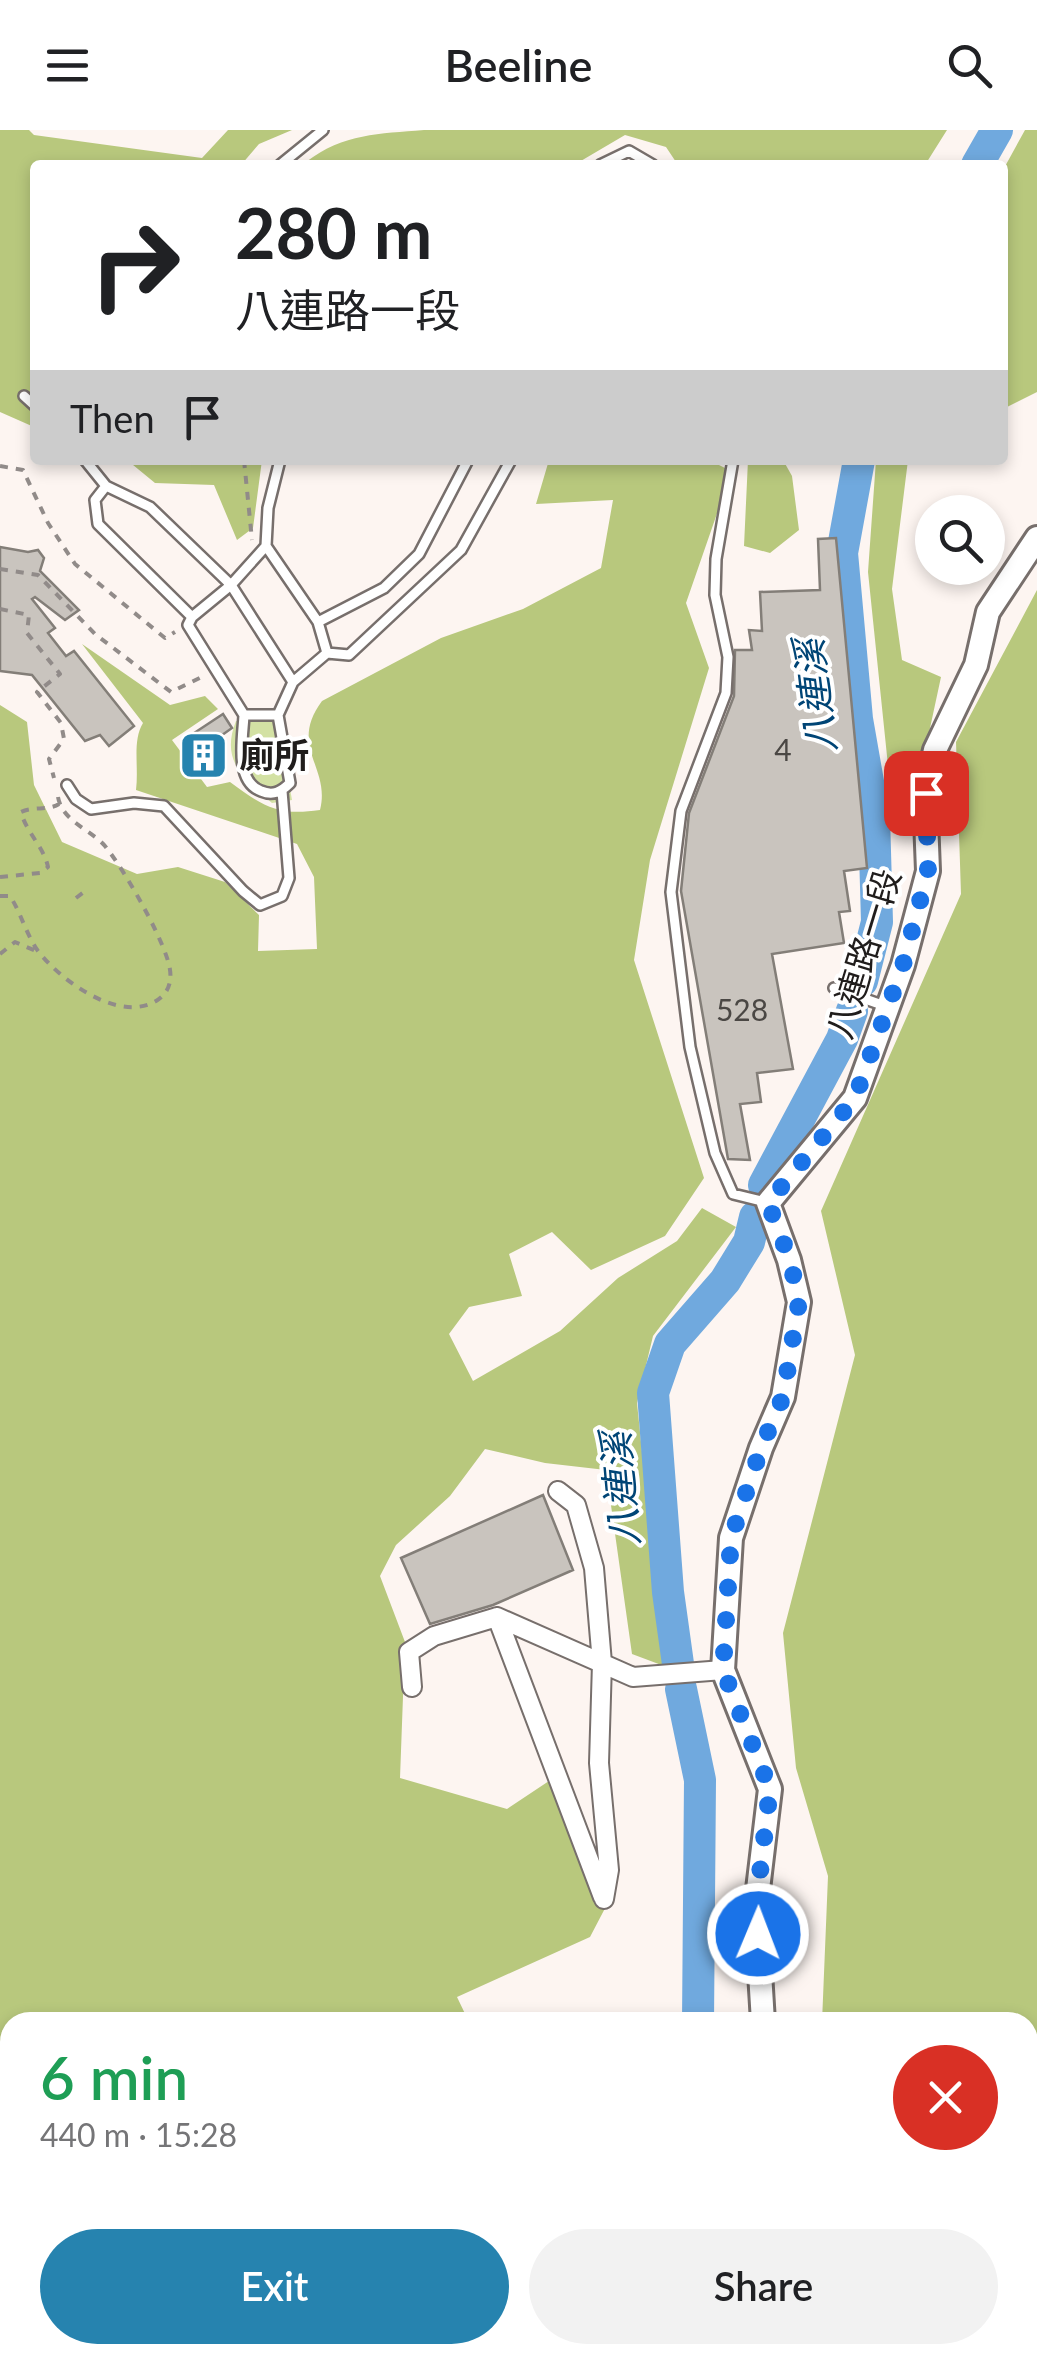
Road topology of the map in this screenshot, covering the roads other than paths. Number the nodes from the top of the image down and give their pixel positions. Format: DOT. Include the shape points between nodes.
graph roads {
  1 [pos="323,130"];
  2 [pos="286,160"];
  3 [pos="610,160"];
  4 [pos="644,160"];
  5 [pos="24,396"];
  6 [pos="30,401"];
  7 [pos="89,465"];
  8 [pos="279,465"];
  9 [pos="465,465"];
  10 [pos="508,465"];
  11 [pos="731,465"];
  12 [pos="106,486"];
  13 [pos="1037,538"];
  14 [pos="266,546"];
  15 [pos="231,586"];
  16 [pos="190,621"];
  17 [pos="318,622"];
  18 [pos="328,653"];
  19 [pos="292,682"];
  20 [pos="244,715"];
  21 [pos="278,715"];
  22 [pos="67,785"];
  23 [pos="282,791"];
  24 [pos="834,988"];
  25 [pos="888,1007"];
  26 [pos="768,1203"];
  27 [pos="558,1492"];
  28 [pos="498,1617"];
  29 [pos="602,1663"];
  30 [pos="723,1670"];
  31 [pos="412,1687"];
  32 [pos="762,2012"];
  1 -- 2 [label="lane"];
  3 -- 4 [label="lane" via="628,151"];
  5 -- 6 [label="lane"];
  7 -- 12 [label="lane"];
  8 -- 14 [label="lane"];
  9 -- 17 [label="lane" via="420,554 384,588"];
  10 -- 18 [label="lane" via="452,560 350,655"];
  11 -- 26 [label="lane" via="714,595 728,657 726,693 681,810 671,892 690,1047 715,1153 733,1194"];
  12 -- 15 [label="lane" via="150,507"];
  12 -- 16 [label="lane" via="96,500 98,524"];
  13 -- 25 [label="street, 八連路一段" via="988,612 976,665 936,750 926,793 928,871"];
  14 -- 15 [label="lane"];
  14 -- 17 [label="lane"];
  15 -- 16 [label="lane"];
  15 -- 19 [label="lane"];
  16 -- 20 [label="lane"];
  17 -- 18 [label="lane"];
  18 -- 19 [label="lane"];
  19 -- 21 [label="lane"];
  20 -- 21 [label="lane"];
  20 -- 23 [label="lane" via="245,775 254,788"];
  21 -- 23 [label="lane" via="290,783"];
  22 -- 23 [label="lane" via="90,809 164,806 260,905 282,896 289,878"];
  24 -- 25 [label="lane"];
  25 -- 26 [label="street, 八連路一段" via="855,1098"];
  26 -- 30 [label="street" via="799,1302 783,1397 731,1538"];
  27 -- 29 [label="street" via="576,1505 594,1568"];
  28 -- 29 [label="street"];
  28 -- 29 [label="street" via="604,1899 609,1870 599,1763"];
  28 -- 31 [label="street" via="434,1636 408,1652"];
  29 -- 30 [label="street" via="632,1677"];
  30 -- 32 [label="street" via="770,1789 756,1906"];
}
